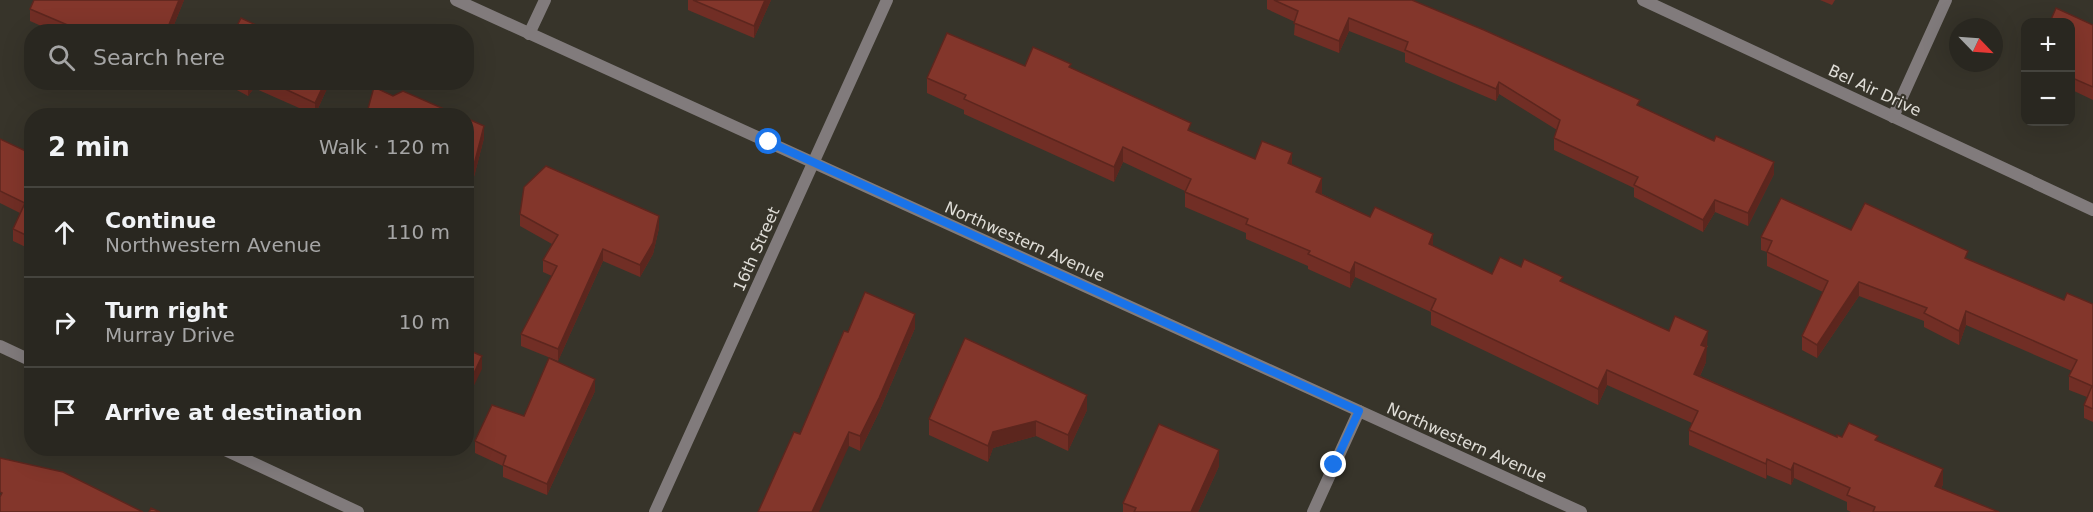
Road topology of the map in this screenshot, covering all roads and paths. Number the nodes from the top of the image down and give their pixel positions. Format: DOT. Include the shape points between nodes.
graph roads {
  1 [pos="456,0"];
  2 [pos="545,0"];
  3 [pos="886,0"];
  4 [pos="1643,0"];
  5 [pos="1946,0"];
  6 [pos="529,34"];
  7 [pos="1893,117"];
  8 [pos="813,163"];
  9 [pos="2093,210"];
  10 [pos="0,346"];
  11 [pos="24,357"];
  12 [pos="1359,411"];
  13 [pos="238,456"];
  14 [pos="358,512"];
  15 [pos="655,512"];
  16 [pos="1313,512"];
  17 [pos="1581,512"];
  1 -- 6 [label="street, Northwestern Avenue"];
  2 -- 6 [label="street"];
  3 -- 8 [label="street, 16th Street"];
  4 -- 7 [label="street, Bel Air Drive"];
  5 -- 7 [label="street"];
  6 -- 8 [label="street, Northwestern Avenue"];
  7 -- 9 [label="street, Bel Air Drive"];
  8 -- 12 [label="street, Northwestern Avenue"];
  8 -- 15 [label="street, 16th Street"];
  10 -- 11 [label="street"];
  12 -- 16 [label="street"];
  12 -- 17 [label="street, Northwestern Avenue"];
  13 -- 14 [label="street"];
}
